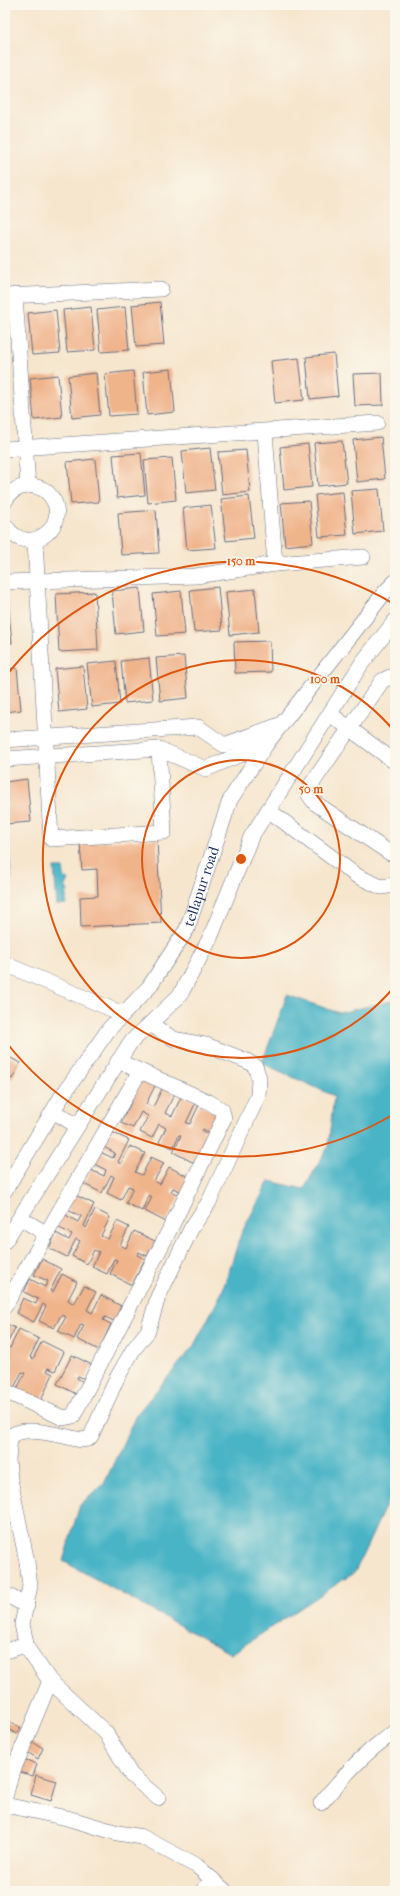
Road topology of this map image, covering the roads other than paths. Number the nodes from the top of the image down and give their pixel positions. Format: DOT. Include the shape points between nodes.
graph roads {
  1 [pos="161,289"];
  2 [pos="10,296"];
  3 [pos="377,423"];
  4 [pos="265,432"];
  5 [pos="26,447"];
  6 [pos="5,449"];
  7 [pos="28,486"];
  8 [pos="5,501"];
  9 [pos="5,525"];
  10 [pos="35,540"];
  11 [pos="364,557"];
  12 [pos="275,564"];
  13 [pos="36,580"];
  14 [pos="5,582"];
  15 [pos="395,582"];
  16 [pos="395,621"];
  17 [pos="395,678"];
  18 [pos="330,714"];
  19 [pos="283,724"];
  20 [pos="349,728"];
  21 [pos="44,738"];
  22 [pos="5,740"];
  23 [pos="267,743"];
  24 [pos="160,749"];
  25 [pos="46,756"];
  26 [pos="5,759"];
  27 [pos="395,762"];
  28 [pos="268,810"];
  29 [pos="395,852"];
  30 [pos="395,885"];
  31 [pos="5,964"];
  32 [pos="123,1014"];
  33 [pos="150,1024"];
  34 [pos="118,1061"];
  35 [pos="140,1071"];
  36 [pos="53,1111"];
  37 [pos="77,1126"];
  38 [pos="5,1190"];
  39 [pos="20,1218"];
  40 [pos="47,1234"];
  41 [pos="5,1241"];
  42 [pos="5,1306"];
  43 [pos="5,1391"];
  44 [pos="5,1594"];
  45 [pos="27,1606"];
  46 [pos="26,1645"];
  47 [pos="5,1651"];
  48 [pos="50,1681"];
  49 [pos="395,1732"];
  50 [pos="5,1797"];
  51 [pos="158,1798"];
  52 [pos="322,1803"];
  53 [pos="5,1805"];
  54 [pos="208,1885"];
  55 [pos="225,1891"];
  1 -- 2 [label="street"];
  2 -- 5 [label="street"];
  3 -- 4 [label="street"];
  4 -- 5 [label="street"];
  4 -- 12 [label="street"];
  5 -- 6 [label="street"];
  5 -- 7 [label="street"];
  7 -- 8 [label="street" via="13,491"];
  7 -- 10 [label="street" via="45,490 53,500 56,512 55,522 50,530"];
  9 -- 10 [label="street" via="16,537"];
  10 -- 13 [label="street"];
  11 -- 12 [label="street"];
  12 -- 13 [label="street" via="196,576"];
  13 -- 14 [label="street"];
  13 -- 21 [label="street"];
  15 -- 19 [label="street, tellapur road"];
  16 -- 18 [label="street" via="362,663"];
  17 -- 20 [label="street" via="390,677 382,681"];
  18 -- 20 [label="street"];
  18 -- 28 [label="street"];
  19 -- 21 [label="street" via="224,745 198,727"];
  19 -- 23 [label="street, tellapur road"];
  20 -- 27 [label="street"];
  20 -- 29 [label="street" via="310,785 309,795 315,803 390,853"];
  21 -- 22 [label="street"];
  21 -- 25 [label="street"];
  23 -- 24 [label="street" via="206,769"];
  23 -- 32 [label="street, tellapur road" via="230,800 187,930 149,987"];
  24 -- 25 [label="street"];
  24 -- 25 [label="street" via="164,832 51,839"];
  25 -- 26 [label="street"];
  28 -- 30 [label="street" via="357,876 381,887"];
  28 -- 33 [label="street" via="251,837 210,938 180,995"];
  31 -- 32 [label="street"];
  32 -- 36 [label="street, tellapur road" via="109,1029"];
  33 -- 34 [label="street" via="130,1043"];
  33 -- 45 [label="street" via="174,1039 206,1045 255,1066 259,1078 258,1096 209,1202 191,1229 158,1297 148,1331 117,1378 91,1436 81,1440 22,1431 10,1437 10,1479 30,1586"];
  34 -- 35 [label="street"];
  34 -- 37 [label="street"];
  35 -- 40 [label="street"];
  35 -- 43 [label="street" via="214,1105 222,1110 224,1118 73,1416 62,1418"];
  36 -- 37 [label="street"];
  36 -- 38 [label="street, tellapur road"];
  37 -- 39 [label="street"];
  39 -- 40 [label="street"];
  39 -- 41 [label="street"];
  40 -- 42 [label="street"];
  44 -- 45 [label="street"];
  45 -- 46 [label="street" via="22,1624"];
  46 -- 47 [label="street"];
  46 -- 48 [label="street"];
  48 -- 50 [label="street" via="10,1778"];
  48 -- 51 [label="street" via="106,1733 131,1775"];
  49 -- 52 [label="street" via="382,1740 344,1776"];
  53 -- 54 [label="street" via="142,1837 197,1866"];
  54 -- 55 [label="street"];
}
